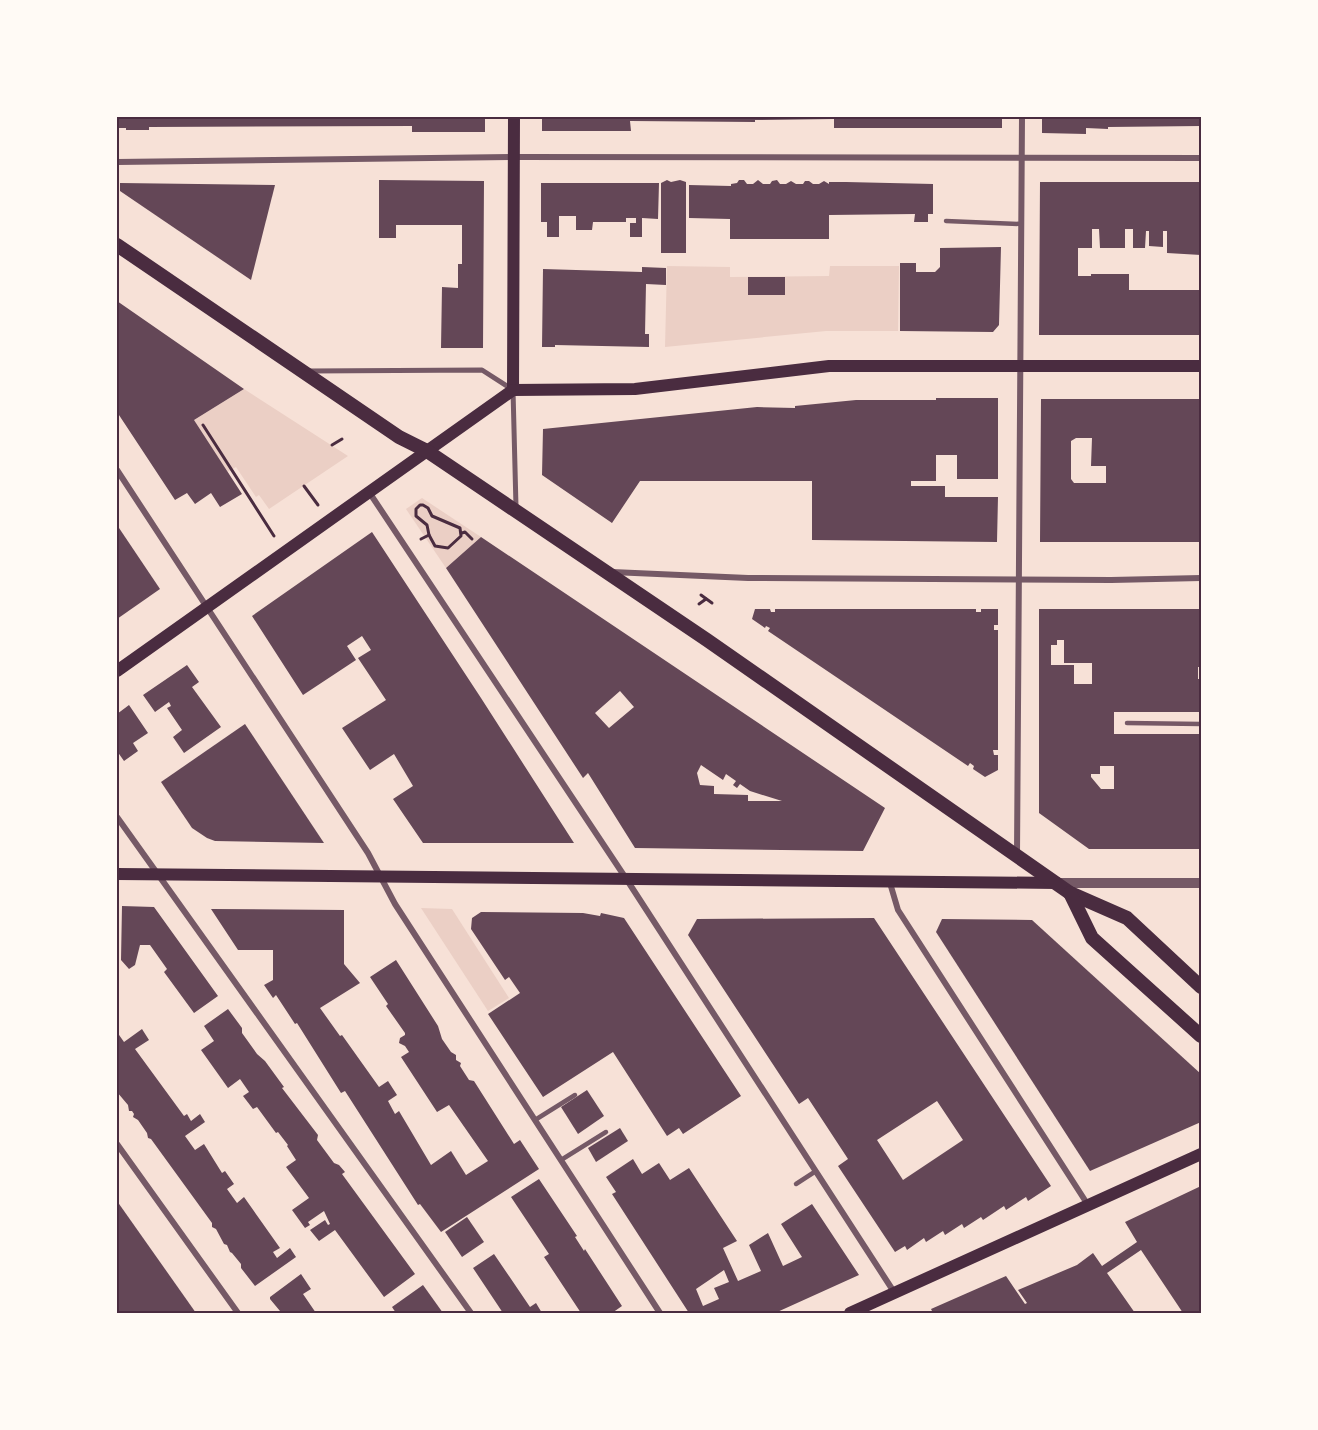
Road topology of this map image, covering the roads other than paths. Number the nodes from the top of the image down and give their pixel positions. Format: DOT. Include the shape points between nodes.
graph roads {
  1 [pos="514,117"];
  2 [pos="1022,117"];
  3 [pos="514,157"];
  4 [pos="1022,158"];
  5 [pos="1201,158"];
  6 [pos="117,162"];
  7 [pos="946,221"];
  8 [pos="1021,224"];
  9 [pos="117,245"];
  10 [pos="1019,366"];
  11 [pos="1201,366"];
  12 [pos="302,371"];
  13 [pos="513,390"];
  14 [pos="427,451"];
  15 [pos="117,470"];
  16 [pos="369,492"];
  17 [pos="516,511"];
  18 [pos="606,572"];
  19 [pos="1201,578"];
  20 [pos="1019,579"];
  21 [pos="207,607"];
  22 [pos="117,671"];
  23 [pos="1127,723"];
  24 [pos="1201,724"];
  25 [pos="117,817"];
  26 [pos="1017,855"];
  27 [pos="117,874"];
  28 [pos="159,875"];
  29 [pos="380,875"];
  30 [pos="627,880"];
  31 [pos="890,883"];
  32 [pos="1057,883"];
  33 [pos="1201,883"];
  34 [pos="1070,892"];
  35 [pos="1201,987"];
  36 [pos="1201,1036"];
  37 [pos="575,1095"];
  38 [pos="535,1120"];
  39 [pos="606,1132"];
  40 [pos="117,1144"];
  41 [pos="1201,1154"];
  42 [pos="561,1160"];
  43 [pos="816,1172"];
  44 [pos="796,1184"];
  45 [pos="1088,1206"];
  46 [pos="895,1293"];
  47 [pos="238,1313"];
  48 [pos="471,1313"];
  49 [pos="660,1313"];
  50 [pos="850,1313"];
  1 -- 3 [label="main road"];
  2 -- 4 [label="street"];
  3 -- 4 [label="street"];
  3 -- 6 [label="street"];
  3 -- 13 [label="main road"];
  4 -- 5 [label="street"];
  4 -- 8 [label="street"];
  7 -- 8 [label="lane"];
  8 -- 10 [label="street"];
  9 -- 12 [label="main road"];
  10 -- 11 [label="main road"];
  10 -- 13 [label="main road" via="829,366 635,389"];
  10 -- 20 [label="street"];
  12 -- 13 [label="street" via="482,370"];
  12 -- 14 [label="main road" via="399,437"];
  13 -- 14 [label="main road"];
  13 -- 17 [label="street"];
  14 -- 16 [label="main road"];
  14 -- 17 [label="main road"];
  15 -- 21 [label="street"];
  16 -- 21 [label="main road"];
  16 -- 30 [label="street"];
  17 -- 18 [label="main road"];
  18 -- 20 [label="street" via="748,578"];
  18 -- 26 [label="main road"];
  19 -- 20 [label="street"];
  20 -- 26 [label="street"];
  21 -- 22 [label="main road"];
  21 -- 29 [label="street"];
  23 -- 24 [label="lane"];
  25 -- 28 [label="street"];
  26 -- 32 [label="main road"];
  27 -- 28 [label="main road"];
  28 -- 29 [label="main road"];
  28 -- 48 [label="street"];
  29 -- 30 [label="main road"];
  29 -- 38 [label="street"];
  30 -- 31 [label="main road"];
  30 -- 43 [label="street"];
  31 -- 32 [label="main road"];
  31 -- 45 [label="street" via="897,910"];
  32 -- 33 [label="street"];
  32 -- 34 [label="main road"];
  34 -- 35 [label="main road" via="1127,918"];
  34 -- 36 [label="main road" via="1092,938"];
  37 -- 38 [label="lane"];
  38 -- 42 [label="street"];
  39 -- 42 [label="lane"];
  40 -- 47 [label="street"];
  41 -- 45 [label="main road"];
  42 -- 49 [label="street"];
  43 -- 44 [label="lane"];
  43 -- 46 [label="street"];
  45 -- 46 [label="main road"];
  46 -- 50 [label="main road"];
}
